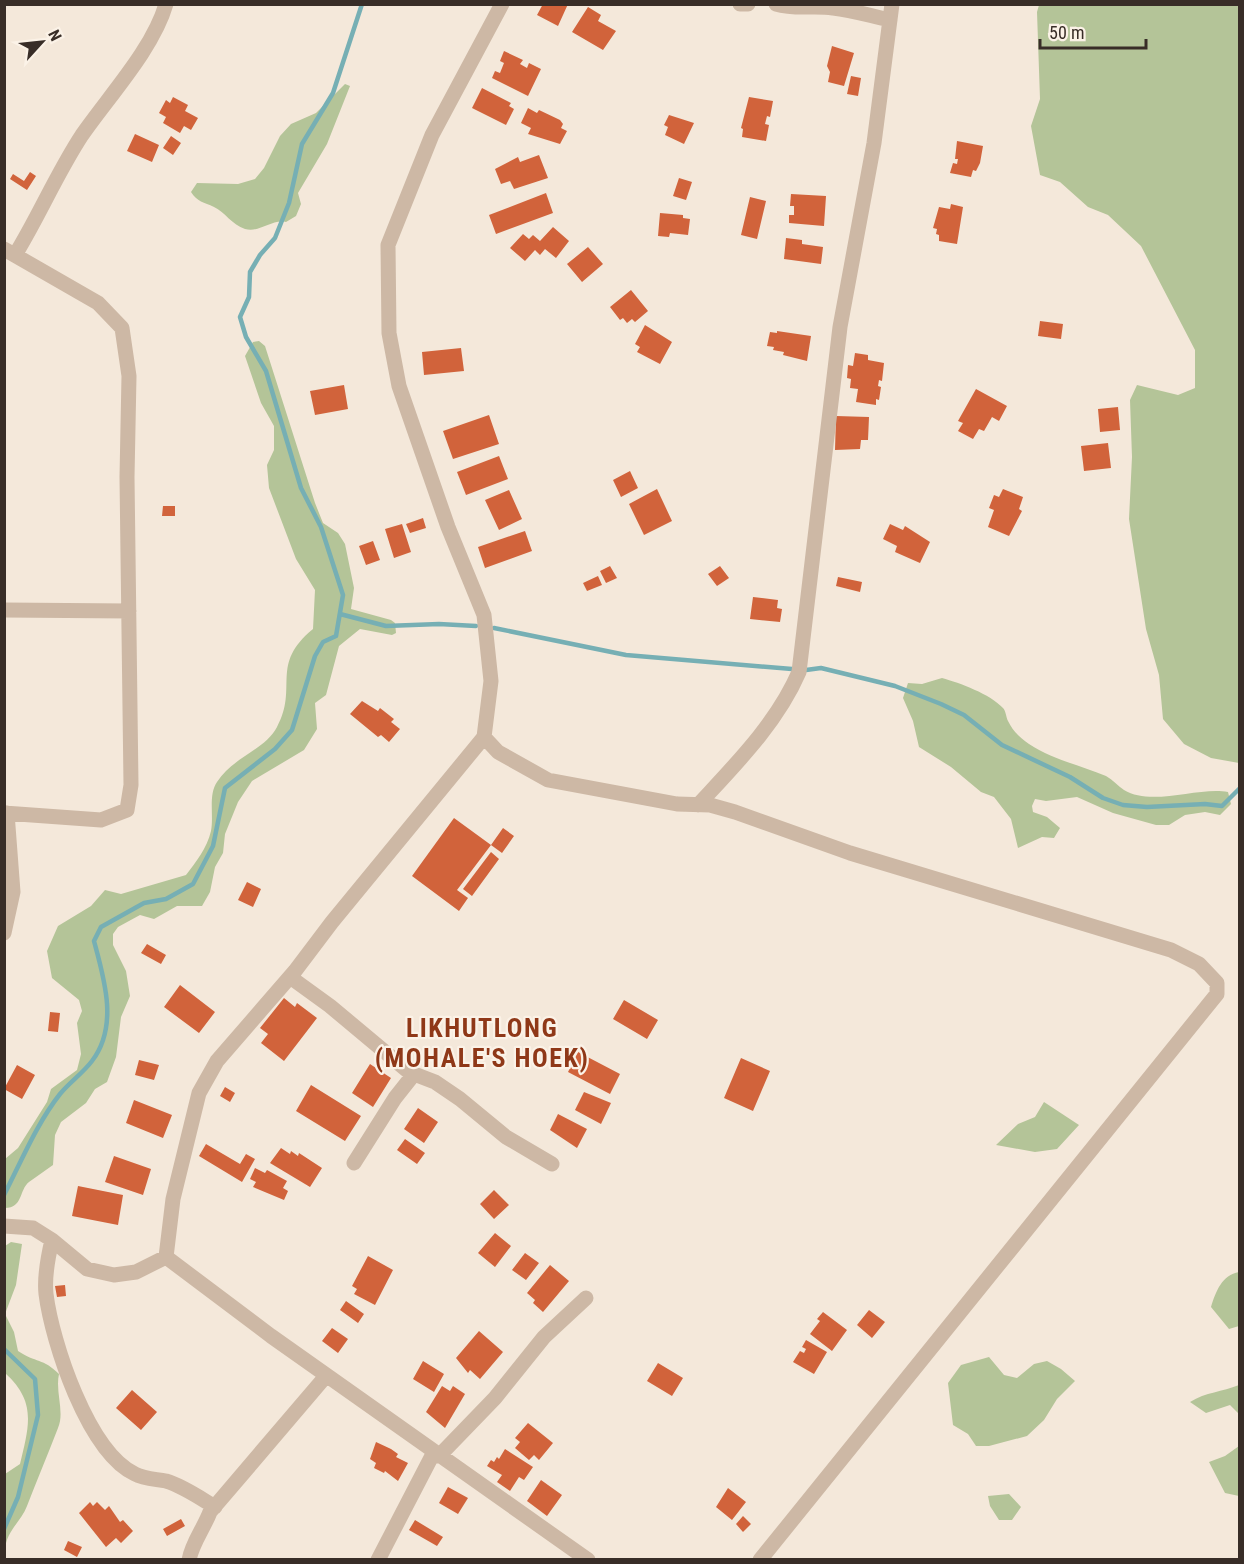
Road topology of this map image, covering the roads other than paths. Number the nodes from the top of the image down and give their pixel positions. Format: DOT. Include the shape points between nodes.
graph roads {
  1 [pos="166,4"];
  2 [pos="502,4"];
  3 [pos="740,4"];
  4 [pos="748,4"];
  5 [pos="776,4"];
  6 [pos="891,12"];
  7 [pos="10,252"];
  8 [pos="4,610"];
  9 [pos="129,610"];
  10 [pos="484,737"];
  11 [pos="698,805"];
  12 [pos="6,813"];
  13 [pos="4,933"];
  14 [pos="290,977"];
  15 [pos="414,1074"];
  16 [pos="354,1163"];
  17 [pos="552,1164"];
  18 [pos="4,1226"];
  19 [pos="52,1240"];
  20 [pos="166,1257"];
  21 [pos="586,1298"];
  22 [pos="327,1376"];
  23 [pos="436,1454"];
  24 [pos="215,1507"];
  25 [pos="189,1560"];
  26 [pos="378,1560"];
  27 [pos="588,1560"];
  28 [pos="760,1560"];
  1 -- 7 [label="street" via="162,19 140,54 81,138"];
  2 -- 10 [label="street" via="432,135 388,245 389,333 399,386 448,527 484,615 491,681"];
  3 -- 4 [label="street"];
  5 -- 6 [label="street" via="793,9 814,6"];
  6 -- 11 [label="street" via="874,143 840,327 798,672 790,693 745,754"];
  7 -- 9 [label="street" via="98,303 122,328 129,376"];
  8 -- 9 [label="street"];
  9 -- 12 [label="street" via="131,785 127,810 101,820"];
  10 -- 11 [label="street" via="498,752 548,780"];
  10 -- 14 [label="street"];
  11 -- 28 [label="street" via="735,812 850,853 1171,950 1199,964 1217,983 1217,994"];
  12 -- 13 [label="street" via="13,892"];
  14 -- 15 [label="street"];
  14 -- 20 [label="street" via="217,1061 199,1094 173,1199"];
  15 -- 16 [label="street"];
  15 -- 17 [label="street" via="435,1082 506,1137"];
  18 -- 19 [label="street" via="33,1228"];
  19 -- 20 [label="street" via="87,1269 114,1275 136,1272"];
  19 -- 24 [label="street" via="46,1292 53,1334 90,1423 110,1453 135,1474 169,1482"];
  20 -- 22 [label="street"];
  21 -- 23 [label="street" via="544,1337 495,1398"];
  22 -- 23 [label="street"];
  22 -- 24 [label="street"];
  23 -- 26 [label="street"];
  23 -- 27 [label="street"];
  24 -- 25 [label="street" via="190,1549"];
}
